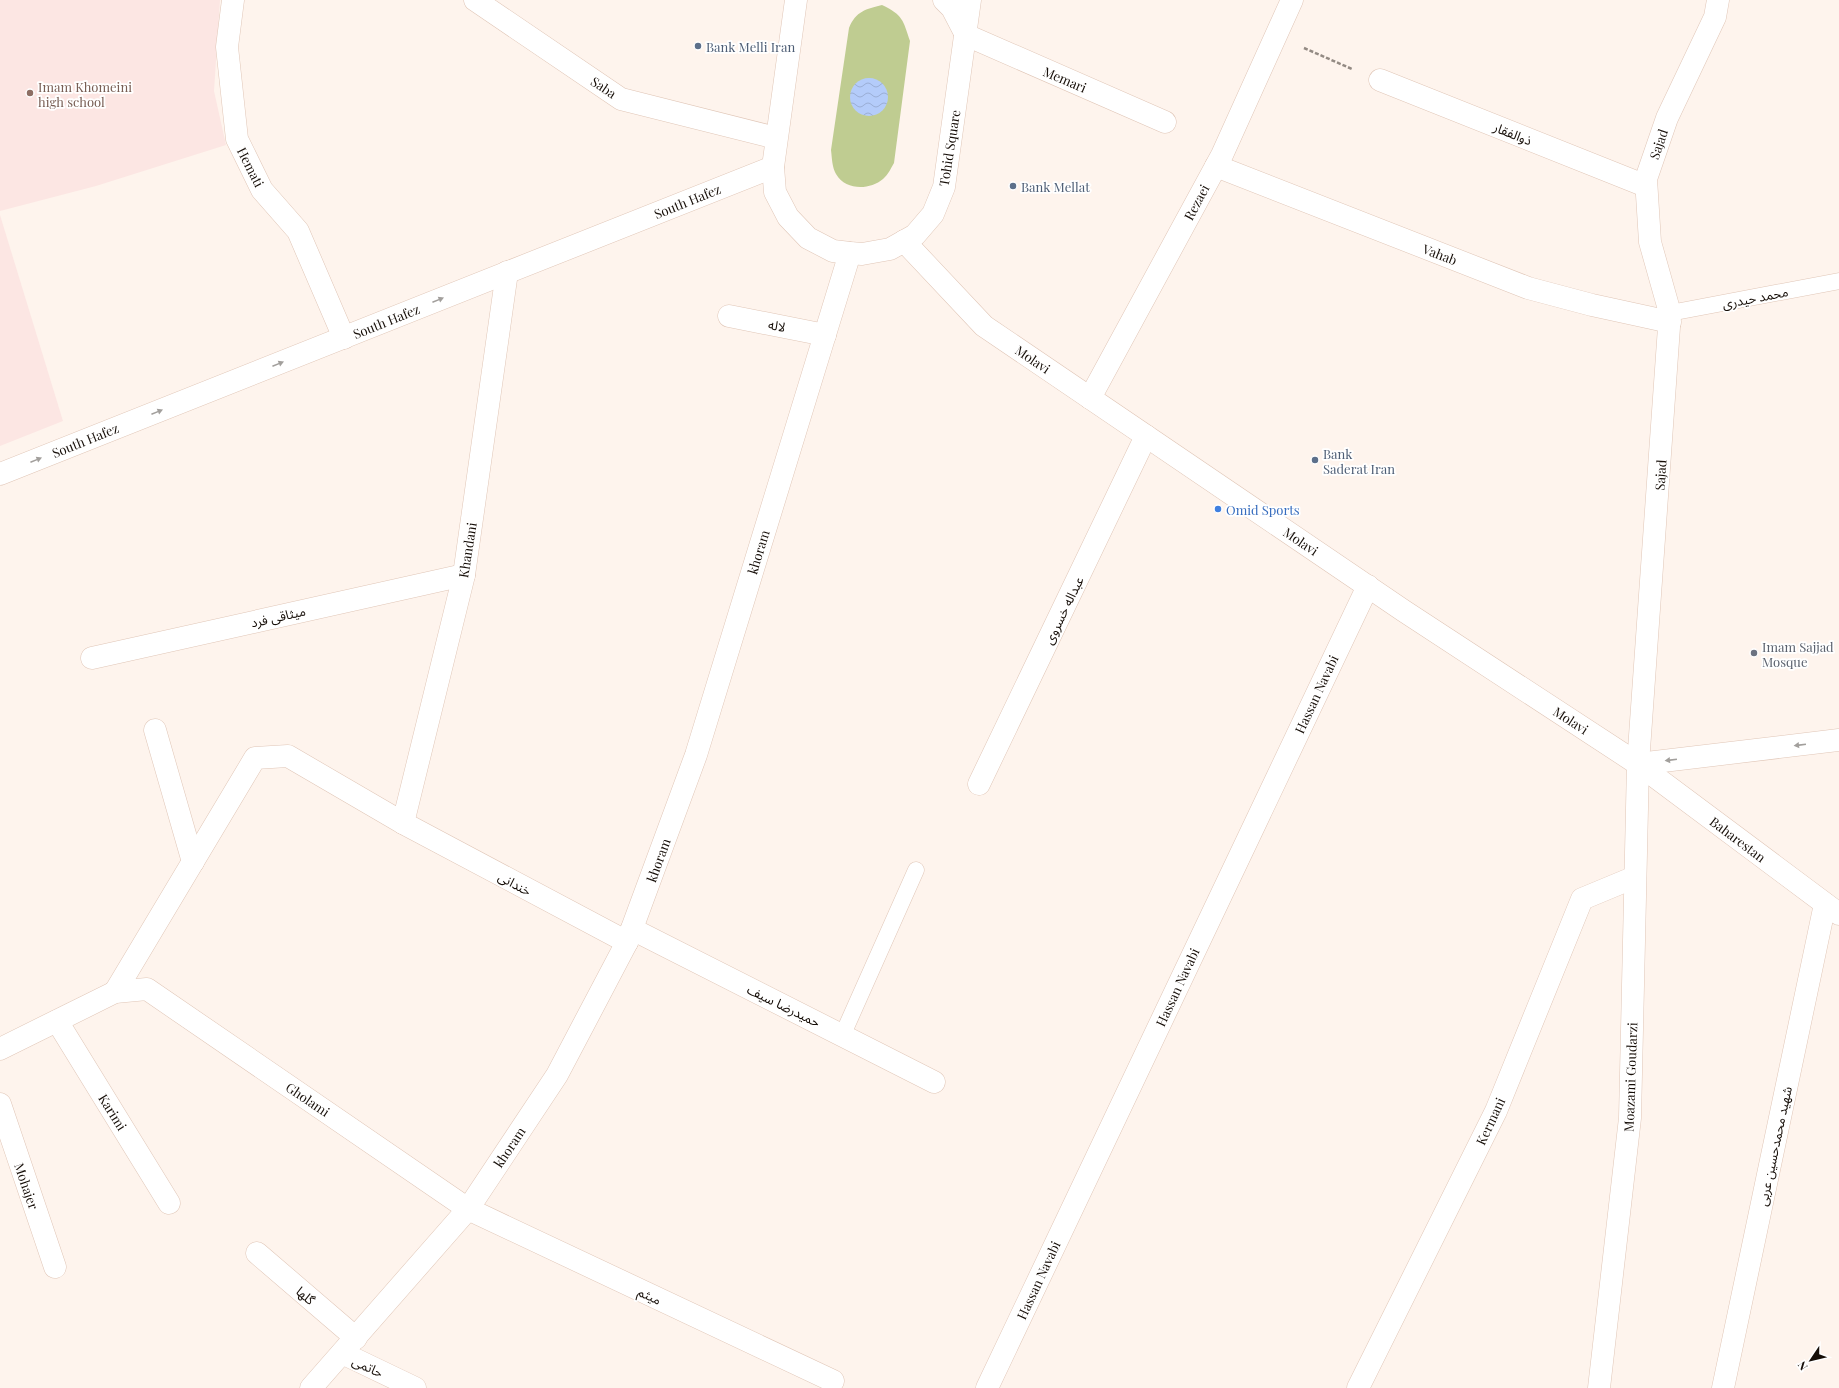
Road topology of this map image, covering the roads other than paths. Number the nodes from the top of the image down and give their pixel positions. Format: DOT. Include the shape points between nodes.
graph roads {
  1 [pos="233,0"];
  2 [pos="475,0"];
  3 [pos="796,0"];
  4 [pos="944,0"];
  5 [pos="970,0"];
  6 [pos="1292,0"];
  7 [pos="1718,0"];
  8 [pos="966,35"];
  9 [pos="1380,80"];
  10 [pos="1166,122"];
  11 [pos="776,138"];
  12 [pos="1216,166"];
  13 [pos="773,167"];
  14 [pos="1646,186"];
  15 [pos="904,241"];
  16 [pos="850,253"];
  17 [pos="507,272"];
  18 [pos="1839,281"];
  19 [pos="729,316"];
  20 [pos="1670,317"];
  21 [pos="825,335"];
  22 [pos="344,338"];
  23 [pos="1090,398"];
  24 [pos="1146,436"];
  25 [pos="0,474"];
  26 [pos="464,575"];
  27 [pos="1368,586"];
  28 [pos="92,658"];
  29 [pos="155,730"];
  30 [pos="1839,740"];
  31 [pos="1638,764"];
  32 [pos="979,784"];
  33 [pos="403,823"];
  34 [pos="193,862"];
  35 [pos="916,870"];
  36 [pos="1635,877"];
  37 [pos="1832,909"];
  38 [pos="630,936"];
  39 [pos="115,992"];
  40 [pos="57,1021"];
  41 [pos="843,1034"];
  42 [pos="0,1049"];
  43 [pos="934,1082"];
  44 [pos="0,1104"];
  45 [pos="170,1203"];
  46 [pos="468,1209"];
  47 [pos="257,1253"];
  48 [pos="55,1267"];
  49 [pos="349,1346"];
  50 [pos="832,1381"];
  51 [pos="312,1388"];
  52 [pos="416,1388"];
  53 [pos="986,1388"];
  54 [pos="1358,1388"];
  55 [pos="1599,1388"];
  56 [pos="1723,1388"];
  1 -- 22 [label="street, Hemati" via="227,47 237,139 262,190 298,231"];
  2 -- 11 [label="street, Saba" via="621,99"];
  3 -- 11 [label="street, Tohid Square"];
  4 -- 8 [label="street" via="952,8"];
  5 -- 8 [label="street, Tohid Square"];
  6 -- 12 [label="street, Rezaei"];
  7 -- 14 [label="street, Sajad" via="1714,17 1667,118 1646,179"];
  8 -- 10 [label="street, Memari"];
  8 -- 15 [label="street, Tohid Square" via="944,187 933,214 914,235"];
  9 -- 14 [label="street, ذوالفقار"];
  11 -- 13 [label="street, Tohid Square"];
  12 -- 20 [label="street, Vahab" via="1528,288 1592,305"];
  12 -- 23 [label="street, Rezaei"];
  13 -- 16 [label="street, Tohid Square" via="775,192 788,217 808,238 833,251"];
  13 -- 17 [label="street, South Hafez"];
  14 -- 20 [label="street, Sajad" via="1650,242"];
  15 -- 16 [label="street, Tohid Square" via="890,249 862,254"];
  15 -- 23 [label="street, Molavi" via="984,326"];
  16 -- 21 [label="street, khoram"];
  22 -- 17 [label="street, South Hafez, one-way"];
  17 -- 26 [label="street, Khandani"];
  18 -- 20 [label="lane, محمد حیدری"];
  19 -- 21 [label="street, لاله"];
  20 -- 31 [label="street, Sajad"];
  21 -- 38 [label="street, khoram" via="696,755"];
  25 -- 22 [label="street, South Hafez, one-way"];
  23 -- 24 [label="street, Molavi"];
  24 -- 27 [label="street, Molavi"];
  24 -- 32 [label="street, عبداله خسروی"];
  26 -- 28 [label="street, میثاقی فرد"];
  26 -- 33 [label="street, Khandani"];
  27 -- 31 [label="street, Molavi"];
  27 -- 53 [label="street, Hassan Navabi"];
  29 -- 34 [label="street"];
  30 -- 31 [label="street, one-way"];
  31 -- 36 [label="street, Moazami Goudarzi"];
  31 -- 37 [label="street, Baharestan"];
  33 -- 34 [label="street, خندانی" via="288,756 256,758"];
  33 -- 38 [label="street, خندانی"];
  34 -- 39 [label="street"];
  35 -- 41 [label="lane"];
  36 -- 54 [label="street, Kermani" via="1582,899 1496,1111"];
  36 -- 55 [label="street, Moazami Goudarzi" via="1630,1118"];
  37 -- 56 [label="street, شهید محمدحسین عربی"];
  38 -- 41 [label="street, حمیدرضا سیف"];
  38 -- 46 [label="street, khoram" via="557,1075"];
  39 -- 40 [label="street"];
  39 -- 46 [label="street, Gholami" via="147,989"];
  40 -- 42 [label="street"];
  40 -- 45 [label="street, Karimi"];
  41 -- 43 [label="street, حمیدرضا سیف"];
  44 -- 48 [label="street, Mohajer"];
  46 -- 49 [label="street, khoram"];
  46 -- 50 [label="street, میثم"];
  47 -- 49 [label="street, گلها"];
  49 -- 51 [label="street, khoram"];
  49 -- 52 [label="street, حاتمی"];
}
